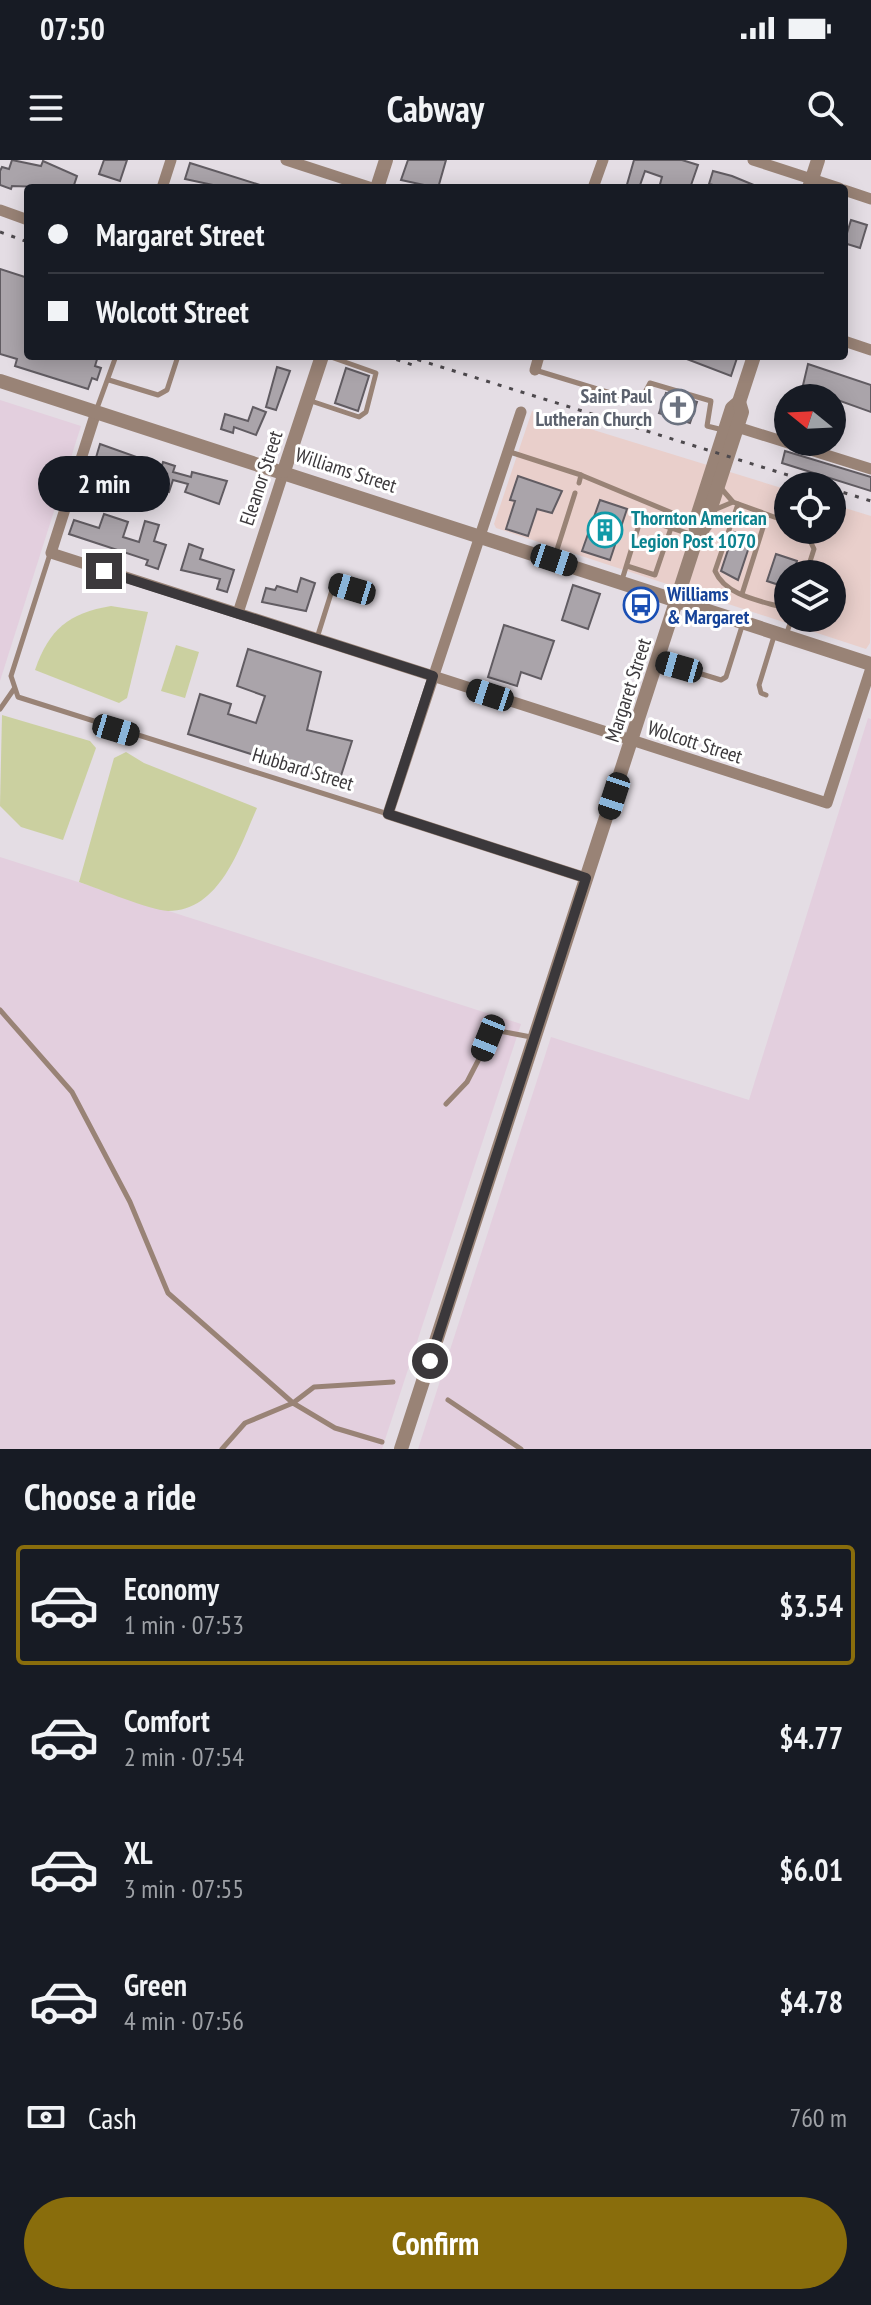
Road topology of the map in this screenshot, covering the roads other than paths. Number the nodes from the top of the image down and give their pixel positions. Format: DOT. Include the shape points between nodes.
graph roads {
  1 [pos="171,160"];
  2 [pos="286,160"];
  3 [pos="386,160"];
  4 [pos="603,160"];
  5 [pos="753,160"];
  6 [pos="818,160"];
  7 [pos="163,184"];
  8 [pos="361,184"];
  9 [pos="376,184"];
  10 [pos="594,184"];
  11 [pos="811,184"];
  12 [pos="848,191"];
  13 [pos="871,199"];
  14 [pos="0,210"];
  15 [pos="24,219"];
  16 [pos="848,342"];
  17 [pos="871,350"];
  18 [pos="115,360"];
  19 [pos="177,360"];
  20 [pos="323,360"];
  21 [pos="337,360"];
  22 [pos="538,360"];
  23 [pos="753,360"];
  24 [pos="535,370"];
  25 [pos="109,380"];
  26 [pos="0,381"];
  27 [pos="307,400"];
  28 [pos="96,412"];
  29 [pos="521,412"];
  30 [pos="730,429"];
  31 [pos="508,452"];
  32 [pos="871,469"];
  33 [pos="284,471"];
  34 [pos="581,475"];
  35 [pos="579,483"];
  36 [pos="718,485"];
  37 [pos="575,493"];
  38 [pos="736,503"];
  39 [pos="709,511"];
  40 [pos="767,515"];
  41 [pos="774,517"];
  42 [pos="671,528"];
  43 [pos="699,528"];
  44 [pos="480,536"];
  45 [pos="51,553"];
  46 [pos="554,560"];
  47 [pos="627,566"];
  48 [pos="622,582"];
  49 [pos="369,594"];
  50 [pos="742,594"];
  51 [pos="678,601"];
  52 [pos="774,604"];
  53 [pos="238,613"];
  54 [pos="743,622"];
  55 [pos="780,634"];
  56 [pos="317,639"];
  57 [pos="658,661"];
  58 [pos="871,666"];
  59 [pos="433,676"];
  60 [pos="14,689"];
  61 [pos="766,695"];
  62 [pos="0,709"];
  63 [pos="632,741"];
  64 [pos="388,814"];
  65 [pos="586,878"];
  66 [pos="0,1010"];
  67 [pos="534,1038"];
  68 [pos="446,1104"];
  69 [pos="393,1382"];
  70 [pos="448,1400"];
  71 [pos="293,1403"];
  72 [pos="382,1442"];
  73 [pos="222,1449"];
  74 [pos="401,1449"];
  75 [pos="521,1449"];
  1 -- 7 [label="street"];
  2 -- 8 [label="street"];
  3 -- 9 [label="street"];
  4 -- 10 [label="street"];
  5 -- 11 [label="street"];
  6 -- 11 [label="street"];
  12 -- 13 [label="street"];
  14 -- 15 [label="street"];
  16 -- 17 [label="street"];
  18 -- 25 [label="lane"];
  19 -- 25 [label="lane" via="167,390 158,395"];
  20 -- 27 [label="street, Eleanor Street"];
  21 -- 27 [label="lane" via="376,373 366,412 359,417"];
  22 -- 24 [label="street"];
  23 -- 30 [label="street, Margaret Street" via="739,402 742,412"];
  24 -- 30 [label="lane" via="640,402 650,383 711,401 707,426"];
  25 -- 28 [label="lane"];
  26 -- 28 [label="street, Williams Street"];
  27 -- 33 [label="street, Eleanor Street"];
  28 -- 33 [label="street, Williams Street"];
  28 -- 45 [label="street"];
  29 -- 31 [label="street"];
  30 -- 32 [label="street"];
  30 -- 36 [label="street, Margaret Street"];
  30 -- 43 [label="street, Margaret Street"];
  31 -- 34 [label="lane"];
  31 -- 44 [label="street"];
  33 -- 44 [label="street, Williams Street"];
  33 -- 53 [label="street, Eleanor Street"];
  34 -- 35 [label="lane"];
  34 -- 43 [label="lane"];
  36 -- 38 [label="lane"];
  36 -- 39 [label="street, Margaret Street"];
  37 -- 46 [label="lane"];
  38 -- 39 [label="lane"];
  38 -- 40 [label="lane"];
  38 -- 50 [label="lane" via="715,571 725,587"];
  39 -- 43 [label="street, Margaret Street"];
  40 -- 41 [label="lane"];
  40 -- 50 [label="lane"];
  42 -- 43 [label="lane"];
  42 -- 47 [label="lane" via="655,575"];
  42 -- 47 [label="lane" via="641,518"];
  43 -- 51 [label="street, Margaret Street"];
  44 -- 46 [label="street, Williams Street"];
  44 -- 59 [label="street"];
  45 -- 53 [label="street, Wolcott Street"];
  45 -- 60 [label="lane" via="11,676"];
  46 -- 48 [label="street, Williams Street"];
  47 -- 48 [label="lane"];
  48 -- 51 [label="street, Williams Street"];
  49 -- 56 [label="lane" via="334,584"];
  50 -- 52 [label="lane"];
  51 -- 54 [label="street, Williams Street"];
  51 -- 57 [label="street, Margaret Street"];
  53 -- 56 [label="street, Wolcott Street"];
  54 -- 55 [label="street, Williams Street"];
  54 -- 57 [label="lane" via="721,680"];
  55 -- 58 [label="street, Williams Street"];
  55 -- 61 [label="lane" via="759,685"];
  56 -- 59 [label="street, Wolcott Street"];
  57 -- 63 [label="street, Margaret Street"];
  58 -- 63 [label="street, Wolcott Street" via="827,803"];
  59 -- 63 [label="street, Wolcott Street"];
  59 -- 64 [label="street"];
  60 -- 62 [label="lane"];
  60 -- 64 [label="lane, Hubbard Street" via="25,702"];
  63 -- 65 [label="street, Margaret Street"];
  64 -- 65 [label="street, Hubbard Street"];
  65 -- 67 [label="street, Margaret Street"];
  66 -- 71 [label="lane" via="72,1092 130,1202 168,1293"];
  67 -- 68 [label="lane" via="494,1030 467,1082"];
  67 -- 74 [label="street, Margaret Street"];
  69 -- 71 [label="lane" via="314,1387"];
  70 -- 75 [label="lane"];
  71 -- 72 [label="lane" via="335,1428"];
  71 -- 73 [label="lane" via="245,1423"];
}
